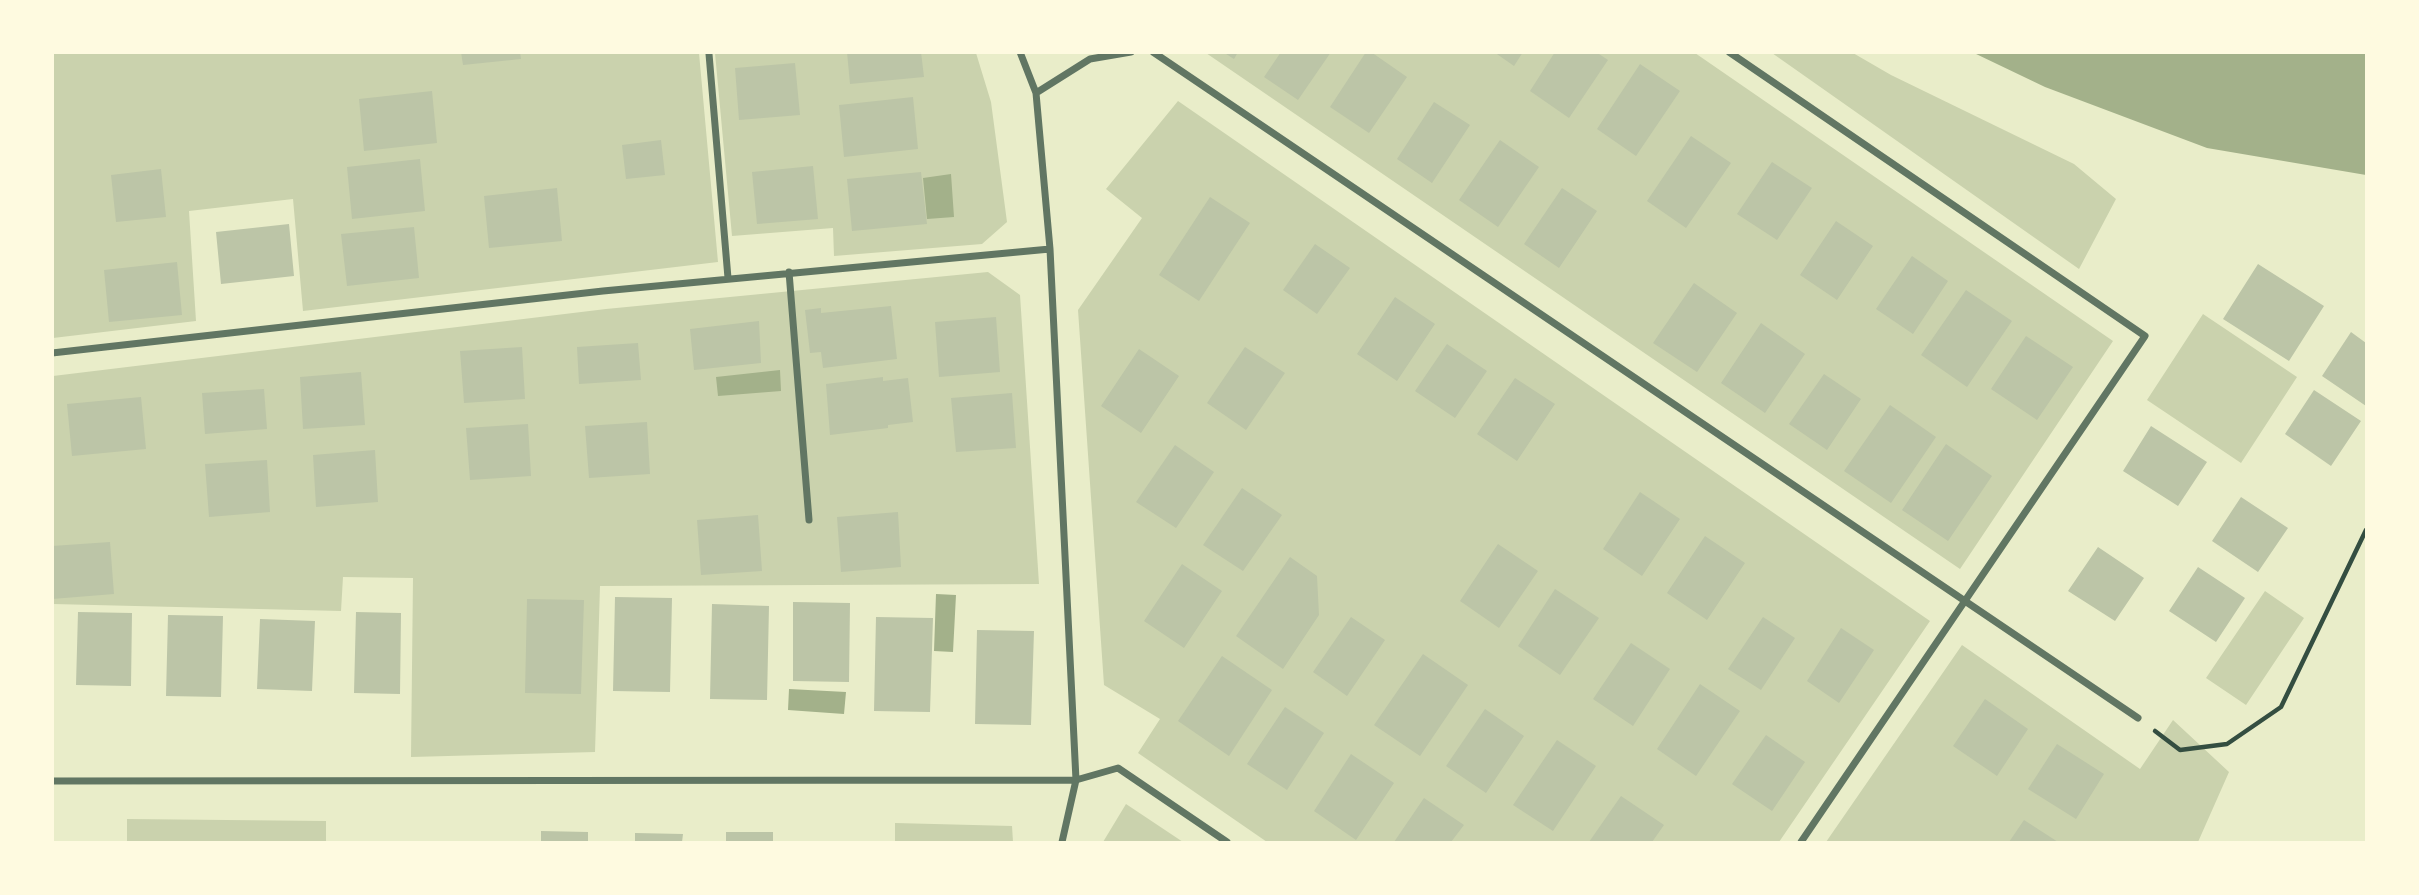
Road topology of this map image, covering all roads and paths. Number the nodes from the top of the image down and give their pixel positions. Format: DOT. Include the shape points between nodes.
graph roads {
  1 [pos="1020,52"];
  2 [pos="1131,52"];
  3 [pos="1153,52"];
  4 [pos="1729,52"];
  5 [pos="709,54"];
  6 [pos="1036,93"];
  7 [pos="1050,249"];
  8 [pos="789,272"];
  9 [pos="728,278"];
  10 [pos="52,352"];
  11 [pos="809,520"];
  12 [pos="2367,530"];
  13 [pos="1965,601"];
  14 [pos="2138,718"];
  15 [pos="1076,780"];
  16 [pos="52,781"];
  17 [pos="1062,842"];
  18 [pos="1227,842"];
  19 [pos="1801,842"];
  1 -- 6 [label="street"];
  2 -- 6 [label="street" via="1090,59"];
  3 -- 13 [label="street"];
  4 -- 13 [label="street" via="2145,336"];
  5 -- 9 [label="street"];
  6 -- 7 [label="street"];
  7 -- 8 [label="street"];
  7 -- 15 [label="street"];
  8 -- 9 [label="street"];
  8 -- 11 [label="street"];
  9 -- 10 [label="street"];
  12 -- 14 [label="path" via="2281,707 2227,744 2180,750"];
  13 -- 14 [label="street"];
  13 -- 19 [label="street"];
  15 -- 16 [label="street"];
  15 -- 17 [label="street"];
  15 -- 18 [label="street" via="1118,768"];
}
